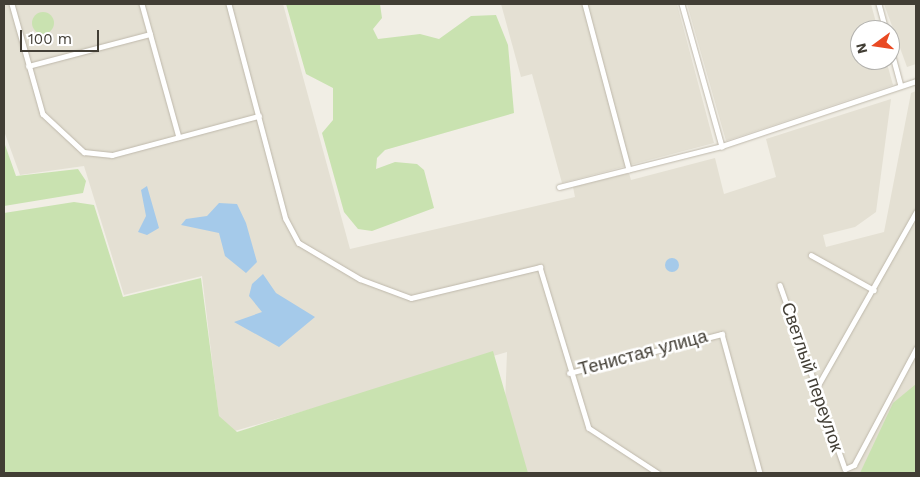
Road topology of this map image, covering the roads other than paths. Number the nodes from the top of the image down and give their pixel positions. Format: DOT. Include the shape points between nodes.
graph roads {
  1 [pos="12,4"];
  2 [pos="142,4"];
  3 [pos="229,4"];
  4 [pos="585,4"];
  5 [pos="682,4"];
  6 [pos="879,4"];
  7 [pos="883,20"];
  8 [pos="150,34"];
  9 [pos="28,66"];
  10 [pos="897,70"];
  11 [pos="916,81"];
  12 [pos="901,86"];
  13 [pos="259,116"];
  14 [pos="178,138"];
  15 [pos="722,146"];
  16 [pos="629,169"];
  17 [pos="559,187"];
  18 [pos="916,212"];
  19 [pos="812,255"];
  20 [pos="780,285"];
  21 [pos="874,290"];
  22 [pos="916,349"];
  23 [pos="569,373"];
  24 [pos="816,388"];
  25 [pos="658,473"];
  26 [pos="760,473"];
  1 -- 9 [label="street"];
  2 -- 8 [label="street"];
  3 -- 13 [label="street"];
  4 -- 16 [label="street"];
  5 -- 15 [label="street"];
  6 -- 7 [label="street"];
  8 -- 9 [label="street"];
  8 -- 14 [label="street"];
  9 -- 14 [label="street" via="43,114 84,152 112,155"];
  10 -- 12 [label="street"];
  11 -- 12 [label="street"];
  12 -- 15 [label="street"];
  13 -- 14 [label="street"];
  13 -- 23 [label="street" via="286,219 299,243 360,279 411,298 540,267"];
  15 -- 16 [label="street"];
  16 -- 17 [label="street"];
  18 -- 21 [label="street"];
  19 -- 21 [label="street"];
  20 -- 24 [label="street, Светлый переулок"];
  21 -- 24 [label="street"];
  22 -- 24 [label="street, Светлый переулок" via="854,465 845,469"];
  23 -- 25 [label="street" via="589,428"];
  23 -- 26 [label="street, Тенистая улица" via="722,334"];
}
